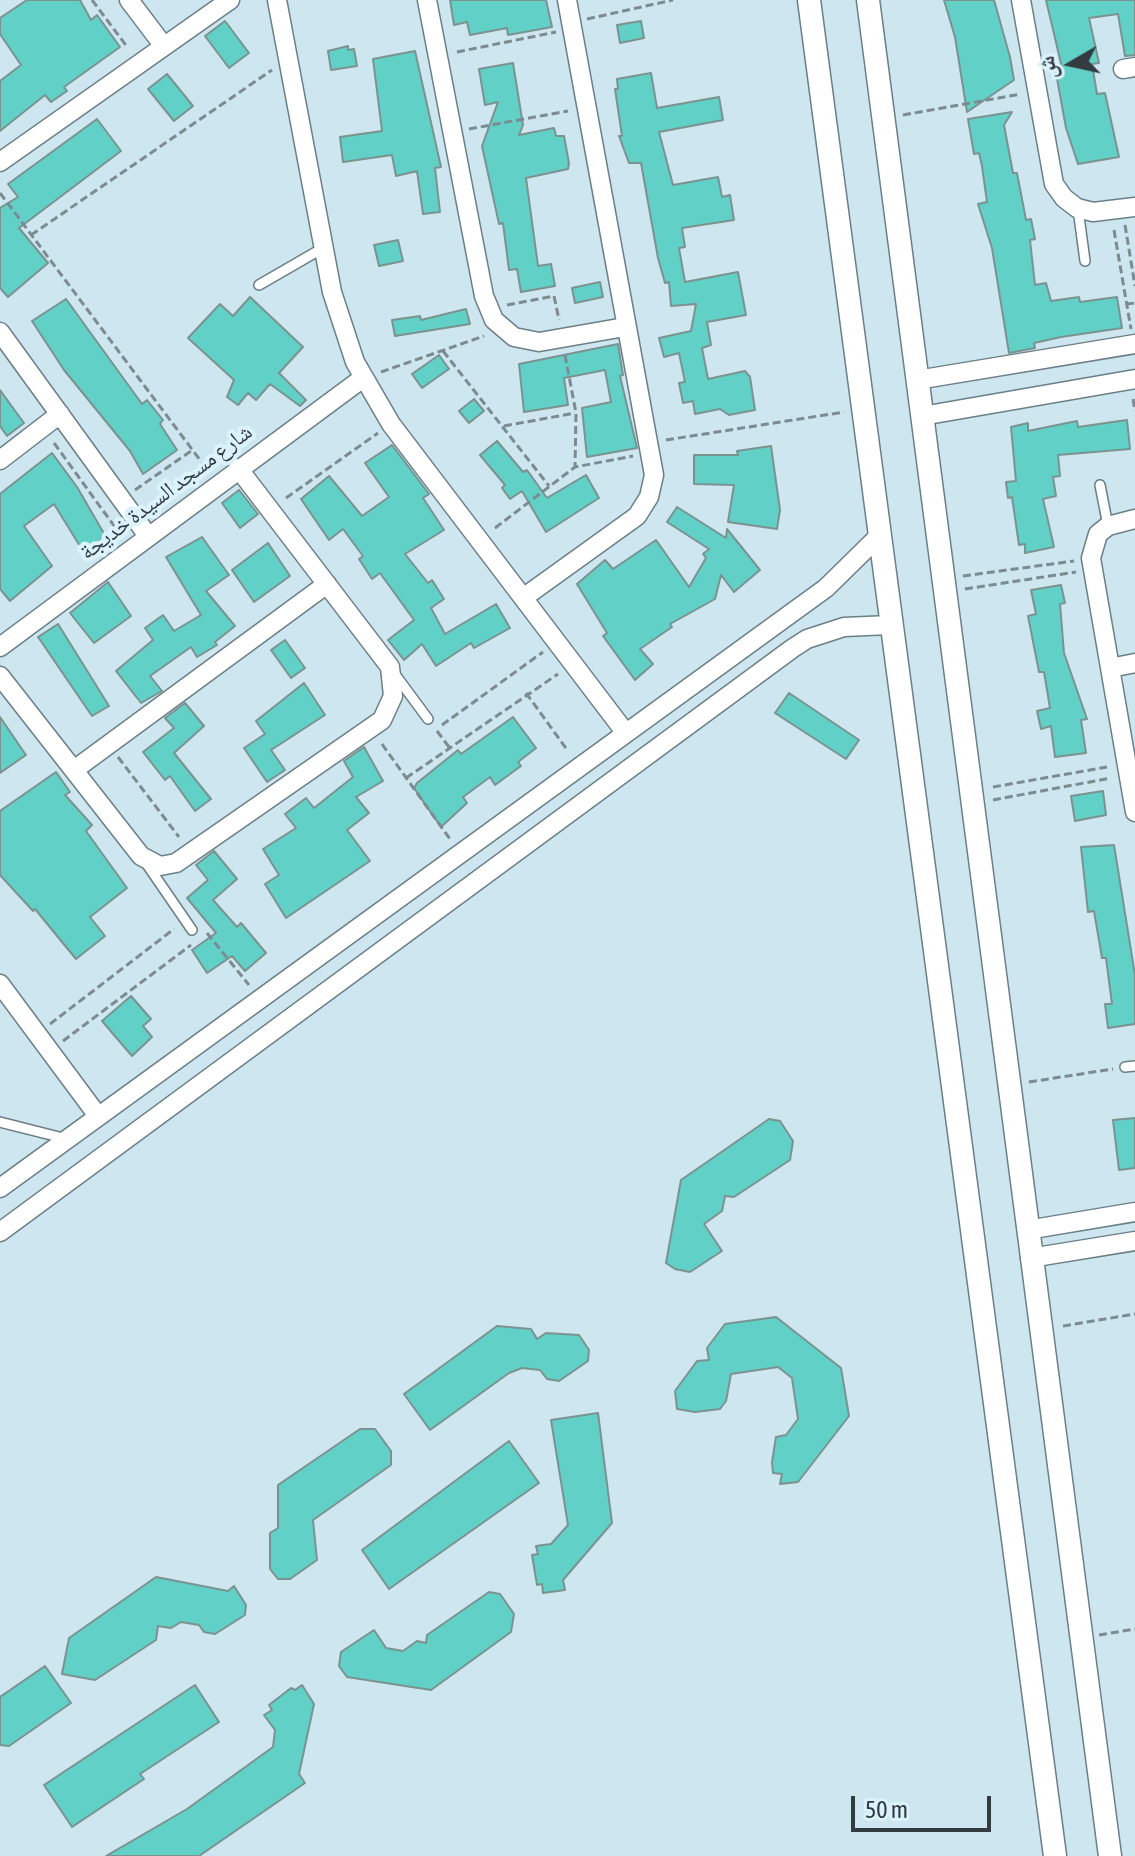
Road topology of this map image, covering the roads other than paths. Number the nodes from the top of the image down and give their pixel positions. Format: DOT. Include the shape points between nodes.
graph roads {
  1 [pos="129,0"];
  2 [pos="230,0"];
  3 [pos="277,0"];
  4 [pos="427,0"];
  5 [pos="567,0"];
  6 [pos="809,0"];
  7 [pos="868,0"];
  8 [pos="1021,0"];
  9 [pos="163,45"];
  10 [pos="0,162"];
  11 [pos="1077,208"];
  12 [pos="1123,209"];
  13 [pos="323,248"];
  14 [pos="1085,261"];
  15 [pos="259,285"];
  16 [pos="625,327"];
  17 [pos="0,332"];
  18 [pos="1134,344"];
  19 [pos="363,378"];
  20 [pos="1135,379"];
  21 [pos="917,380"];
  22 [pos="60,414"];
  23 [pos="922,416"];
  24 [pos="0,460"];
  25 [pos="238,468"];
  26 [pos="1100,485"];
  27 [pos="1135,519"];
  28 [pos="1108,526"];
  29 [pos="881,534"];
  30 [pos="148,536"];
  31 [pos="327,584"];
  32 [pos="523,598"];
  33 [pos="890,625"];
  34 [pos="0,647"];
  35 [pos="1135,663"];
  36 [pos="390,667"];
  37 [pos="1110,668"];
  38 [pos="0,676"];
  39 [pos="680,693"];
  40 [pos="699,717"];
  41 [pos="428,719"];
  42 [pos="625,732"];
  43 [pos="74,770"];
  44 [pos="1135,812"];
  45 [pos="141,856"];
  46 [pos="192,930"];
  47 [pos="0,984"];
  48 [pos="98,1116"];
  49 [pos="0,1122"];
  50 [pos="67,1139"];
  51 [pos="0,1188"];
  52 [pos="0,1209"];
  53 [pos="1135,1212"];
  54 [pos="18,1219"];
  55 [pos="1027,1230"];
  56 [pos="0,1232"];
  57 [pos="1135,1241"];
  58 [pos="1030,1258"];
  59 [pos="1055,1856"];
  60 [pos="1110,1856"];
  1 -- 9 [label="street"];
  2 -- 9 [label="street"];
  3 -- 13 [label="street"];
  4 -- 16 [label="street" via="488,309 503,329 526,341"];
  5 -- 16 [label="street"];
  6 -- 29 [label="street"];
  7 -- 21 [label="street"];
  8 -- 11 [label="street" via="1054,184"];
  9 -- 10 [label="street"];
  11 -- 12 [label="street"];
  11 -- 14 [label="lane"];
  13 -- 15 [label="lane"];
  13 -- 19 [label="street" via="337,313"];
  16 -- 32 [label="street" via="651,447 652,486 637,516"];
  17 -- 22 [label="street"];
  18 -- 21 [label="street"];
  19 -- 25 [label="street, شارع مسجد السيدة خديجة"];
  19 -- 32 [label="street" via="391,424"];
  20 -- 23 [label="street"];
  21 -- 23 [label="street"];
  22 -- 24 [label="street"];
  22 -- 30 [label="street"];
  23 -- 55 [label="street"];
  25 -- 30 [label="street, شارع مسجد السيدة خديجة"];
  25 -- 31 [label="street"];
  26 -- 28 [label="lane"];
  27 -- 28 [label="street"];
  28 -- 37 [label="street" via="1098,534 1092,564"];
  29 -- 33 [label="street"];
  29 -- 39 [label="street" via="826,588"];
  30 -- 34 [label="street, شارع مسجد السيدة خديجة"];
  31 -- 36 [label="street"];
  31 -- 43 [label="street"];
  32 -- 42 [label="street"];
  33 -- 40 [label="street" via="844,627 807,639"];
  33 -- 59 [label="street"];
  35 -- 37 [label="street"];
  36 -- 41 [label="lane"];
  36 -- 45 [label="street" via="394,686 382,720 191,853 168,865"];
  37 -- 44 [label="street"];
  38 -- 43 [label="street"];
  39 -- 40 [label="street"];
  39 -- 42 [label="street"];
  40 -- 54 [label="street"];
  42 -- 48 [label="street"];
  43 -- 45 [label="street"];
  45 -- 46 [label="lane"];
  47 -- 48 [label="street"];
  48 -- 50 [label="street"];
  49 -- 50 [label="lane"];
  50 -- 51 [label="street"];
  52 -- 54 [label="street"];
  53 -- 55 [label="street"];
  54 -- 56 [label="street"];
  55 -- 58 [label="street"];
  57 -- 58 [label="street"];
  58 -- 60 [label="street"];
}
